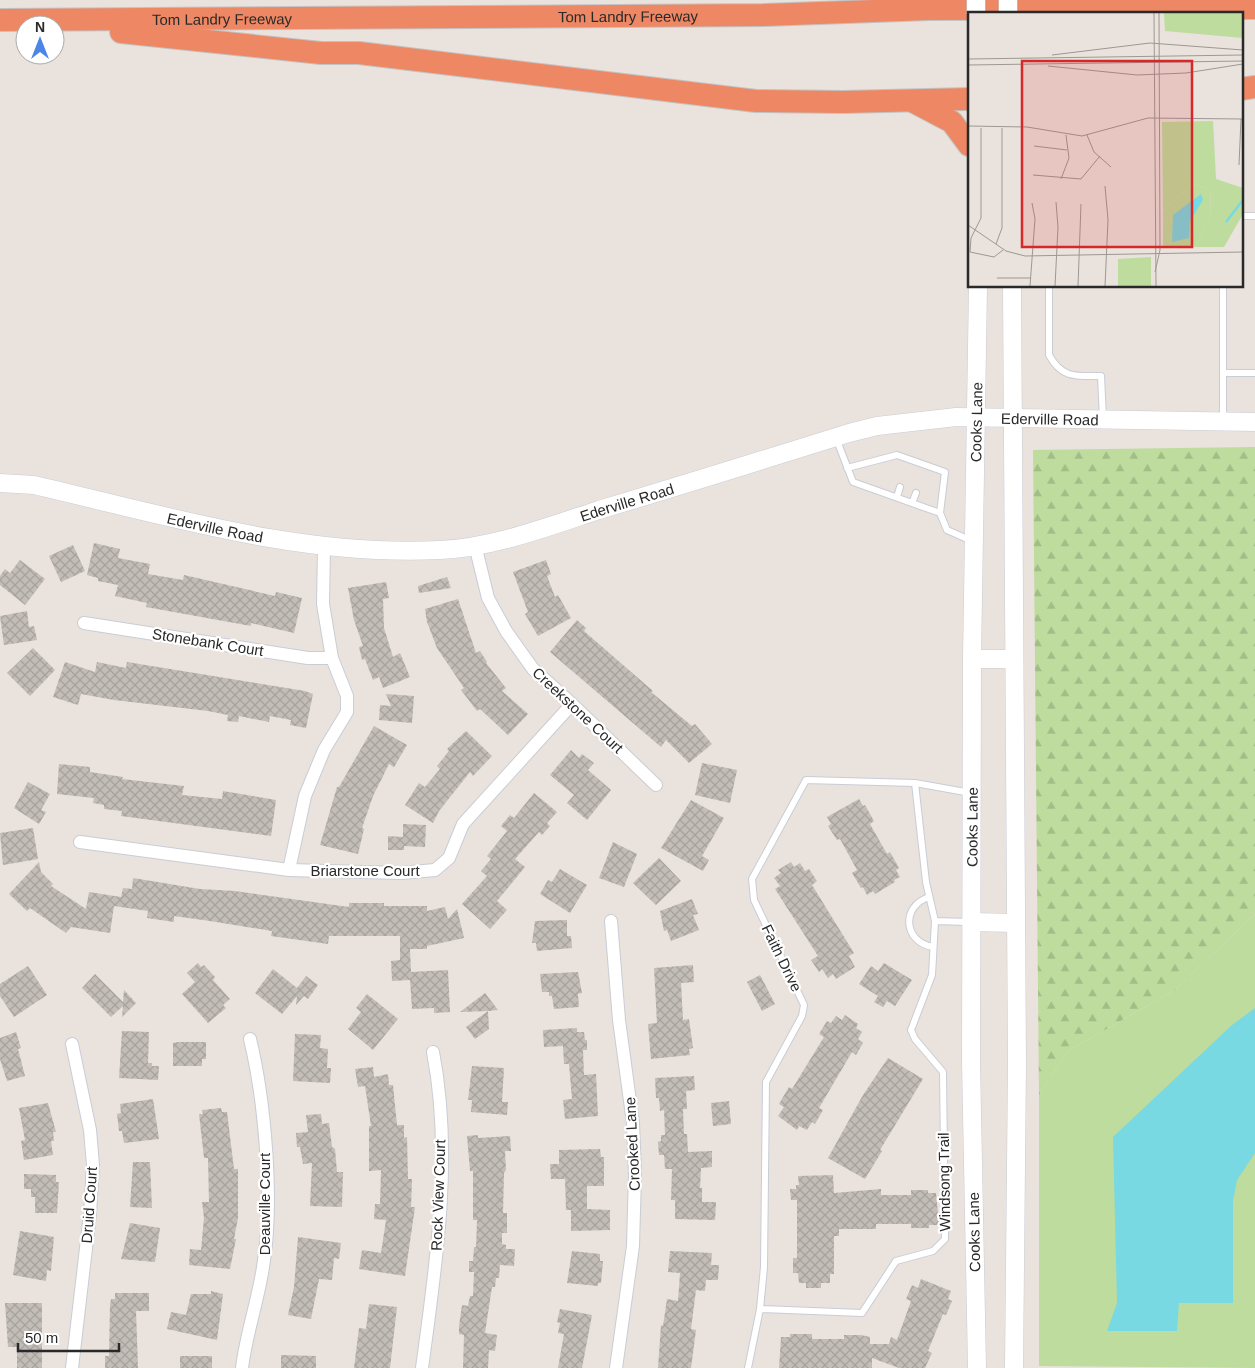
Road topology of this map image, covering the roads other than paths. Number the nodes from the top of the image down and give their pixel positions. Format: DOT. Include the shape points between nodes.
graph roads {
  1 [pos="1255,8"];
  2 [pos="3,20"];
  3 [pos="65,26"];
  4 [pos="1255,87"];
  5 [pos="1242,88"];
  6 [pos="968,99"];
  7 [pos="911,100"];
  8 [pos="968,145"];
  9 [pos="1242,216"];
  10 [pos="1255,216"];
  11 [pos="978,288"];
  12 [pos="1012,288"];
  13 [pos="1049,288"];
  14 [pos="1222,288"];
  15 [pos="1222,373"];
  16 [pos="1255,373"];
  17 [pos="977,418"];
  18 [pos="1012,418"];
  19 [pos="1103,420"];
  20 [pos="1222,422"];
  21 [pos="1255,422"];
  22 [pos="835,437"];
  23 [pos="847,468"];
  24 [pos="0,483"];
  25 [pos="900,487"];
  26 [pos="916,493"];
  27 [pos="897,498"];
  28 [pos="912,503"];
  29 [pos="940,514"];
  30 [pos="975,542"];
  31 [pos="475,545"];
  32 [pos="324,547"];
  33 [pos="84,623"];
  34 [pos="332,658"];
  35 [pos="972,659"];
  36 [pos="1014,659"];
  37 [pos="572,704"];
  38 [pos="915,783"];
  39 [pos="656,785"];
  40 [pos="973,793"];
  41 [pos="80,842"];
  42 [pos="289,870"];
  43 [pos="930,897"];
  44 [pos="611,921"];
  45 [pos="935,921"];
  46 [pos="972,922"];
  47 [pos="1015,923"];
  48 [pos="932,947"];
  49 [pos="250,1038"];
  50 [pos="72,1044"];
  51 [pos="433,1052"];
  52 [pos="760,1309"];
  53 [pos="72,1368"];
  54 [pos="242,1368"];
  55 [pos="422,1368"];
  56 [pos="616,1368"];
  57 [pos="748,1368"];
  58 [pos="977,1368"];
  59 [pos="1014,1368"];
  1 -- 2 [label="highway, Tom Landry Freeway"];
  3 -- 7 [label="highway" via="321,53 359,53 756,101"];
  4 -- 5 [label="highway"];
  6 -- 7 [label="highway"];
  7 -- 8 [label="highway" via="952,122"];
  9 -- 10 [label="lane"];
  11 -- 17 [label="main road, Cooks Lane"];
  12 -- 18 [label="main road"];
  13 -- 19 [label="lane" via="1049,355 1065,373 1101,376"];
  14 -- 15 [label="lane"];
  15 -- 16 [label="lane"];
  15 -- 20 [label="lane"];
  17 -- 18 [label="main road, Ederville Road"];
  17 -- 22 [label="main road, Ederville Road" via="956,417 885,425"];
  17 -- 30 [label="main road, Cooks Lane"];
  18 -- 19 [label="main road, Ederville Road"];
  18 -- 36 [label="main road"];
  19 -- 20 [label="main road, Ederville Road"];
  20 -- 21 [label="main road, Ederville Road"];
  22 -- 23 [label="lane"];
  22 -- 31 [label="main road, Ederville Road"];
  23 -- 27 [label="lane" via="852,482"];
  23 -- 29 [label="lane" via="897,455 945,472"];
  24 -- 32 [label="main road, Ederville Road" via="34,485 266,539"];
  25 -- 27 [label="lane"];
  26 -- 28 [label="lane"];
  27 -- 28 [label="lane"];
  28 -- 29 [label="lane"];
  29 -- 30 [label="lane" via="947,530"];
  30 -- 35 [label="main road, Cooks Lane"];
  31 -- 32 [label="main road, Ederville Road" via="441,550"];
  31 -- 37 [label="street, Creekstone Court" via="488,598 506,631 532,670"];
  32 -- 34 [label="street" via="323,604"];
  33 -- 34 [label="street, Stonebank Court" via="308,658"];
  34 -- 42 [label="street" via="347,696 347,712 324,750 305,796"];
  35 -- 36 [label="main road"];
  35 -- 40 [label="main road, Cooks Lane"];
  36 -- 47 [label="main road"];
  37 -- 39 [label="street, Creekstone Court"];
  37 -- 42 [label="street, Briarstone Court" via="463,824 449,858 434,870 401,873"];
  38 -- 40 [label="lane, Faith Drive"];
  38 -- 43 [label="lane, Windsong Trail"];
  38 -- 52 [label="lane, Faith Drive" via="806,780 752,879 754,900 804,1005 802,1016 766,1082 764,1267"];
  40 -- 46 [label="main road, Cooks Lane"];
  41 -- 42 [label="street, Briarstone Court"];
  43 -- 45 [label="lane, Windsong Trail"];
  43 -- 48 [label="lane" via="917,903 908,921 915,939"];
  44 -- 56 [label="street, Crooked Lane" via="619,1020 633,1123 635,1174 633,1246"];
  45 -- 46 [label="lane"];
  45 -- 48 [label="lane, Windsong Trail"];
  46 -- 47 [label="main road"];
  46 -- 58 [label="main road, Cooks Lane" via="971,1071"];
  47 -- 59 [label="main road"];
  48 -- 52 [label="lane, Windsong Trail" via="932,975 911,1030 943,1072 945,1239 932,1251 896,1261 862,1312"];
  49 -- 54 [label="street, Deauville Court" via="265,1153 267,1226 263,1268"];
  50 -- 53 [label="street, Druid Court" via="90,1130 93,1165"];
  51 -- 55 [label="street, Rock View Court" via="440,1104 440,1230"];
  52 -- 57 [label="lane"];
}
